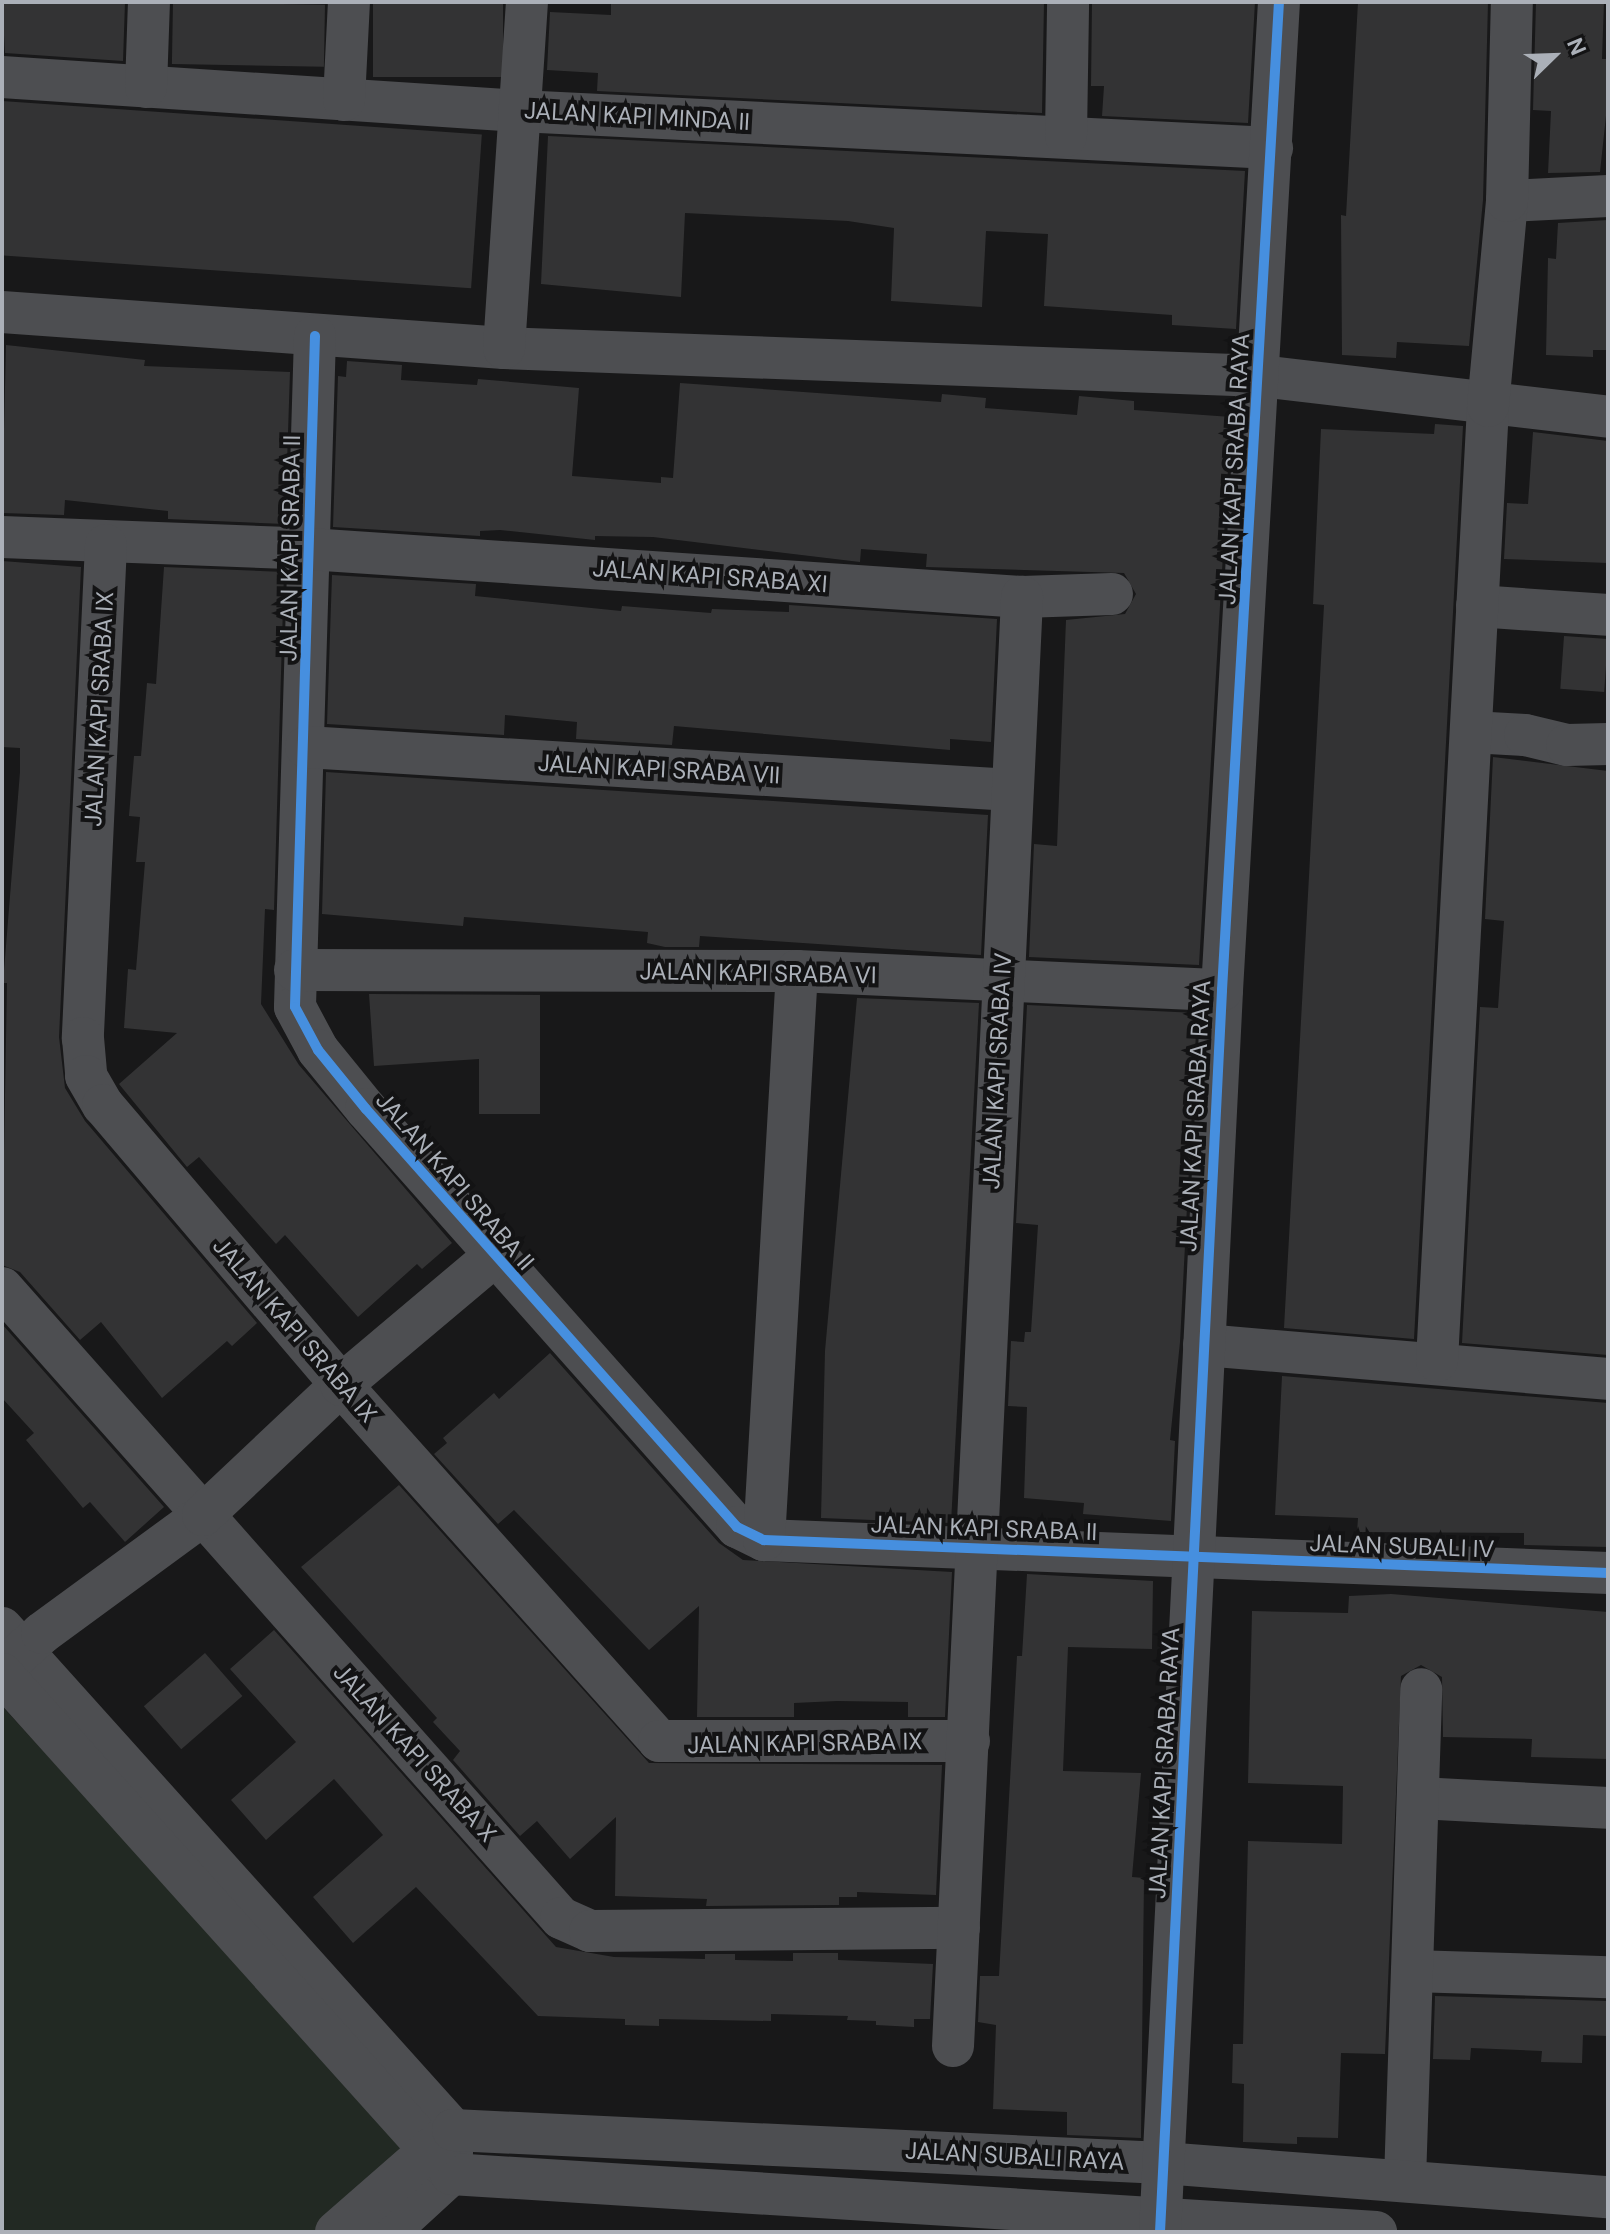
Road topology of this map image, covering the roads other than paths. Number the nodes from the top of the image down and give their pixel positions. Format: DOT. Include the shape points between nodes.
graph roads {
  1 [pos="149,2"];
  2 [pos="349,2"];
  3 [pos="527,2"];
  4 [pos="1068,2"];
  5 [pos="1279,2"];
  6 [pos="1512,2"];
  7 [pos="2,77"];
  8 [pos="146,87"];
  9 [pos="344,100"];
  10 [pos="519,111"];
  11 [pos="1066,136"];
  12 [pos="1272,148"];
  13 [pos="1608,196"];
  14 [pos="1507,201"];
  15 [pos="2,312"];
  16 [pos="315,336"];
  17 [pos="504,348"];
  18 [pos="1261,376"];
  19 [pos="1488,406"];
  20 [pos="1608,417"];
  21 [pos="2,537"];
  22 [pos="106,545"];
  23 [pos="309,549"];
  24 [pos="1112,594"];
  25 [pos="1022,597"];
  26 [pos="1477,606"];
  27 [pos="1608,615"];
  28 [pos="1471,732"];
  29 [pos="1608,744"];
  30 [pos="306,747"];
  31 [pos="1012,790"];
  32 [pos="295,970"];
  33 [pos="797,971"];
  34 [pos="1001,979"];
  35 [pos="1222,990"];
  36 [pos="493,1257"];
  37 [pos="2,1288"];
  38 [pos="1204,1345"];
  39 [pos="1437,1361"];
  40 [pos="1608,1379"];
  41 [pos="341,1385"];
  42 [pos="203,1515"];
  43 [pos="764,1540"];
  44 [pos="975,1545"];
  45 [pos="1195,1559"];
  46 [pos="1608,1573"];
  47 [pos="7,1656"];
  48 [pos="1421,1689"];
  49 [pos="969,1741"];
  50 [pos="1419,1798"];
  51 [pos="1608,1808"];
  52 [pos="959,1928"];
  53 [pos="1412,1971"];
  54 [pos="1608,1977"];
  55 [pos="953,2046"];
  56 [pos="444,2151"];
  57 [pos="1163,2163"];
  58 [pos="1405,2180"];
  59 [pos="1608,2197"];
  60 [pos="1160,2225"];
  61 [pos="336,2232"];
  62 [pos="388,2232"];
  63 [pos="1376,2232"];
  1 -- 8 [label="street"];
  2 -- 9 [label="street"];
  3 -- 10 [label="street"];
  4 -- 11 [label="street"];
  5 -- 12 [label="street, JALAN KAPI SRABA RAYA"];
  6 -- 14 [label="street"];
  7 -- 8 [label="street, JALAN KAPI MINDA II"];
  8 -- 9 [label="street, JALAN KAPI MINDA II"];
  9 -- 10 [label="street, JALAN KAPI MINDA II"];
  10 -- 11 [label="street, JALAN KAPI MINDA II"];
  10 -- 17 [label="street"];
  11 -- 12 [label="street, JALAN KAPI MINDA II"];
  12 -- 18 [label="street, JALAN KAPI SRABA RAYA"];
  13 -- 14 [label="street"];
  14 -- 19 [label="street"];
  15 -- 16 [label="street"];
  16 -- 17 [label="street"];
  16 -- 23 [label="street, JALAN KAPI SRABA II"];
  17 -- 18 [label="street"];
  18 -- 19 [label="street"];
  18 -- 35 [label="street, JALAN KAPI SRABA RAYA"];
  19 -- 20 [label="street"];
  19 -- 26 [label="street"];
  21 -- 22 [label="street"];
  22 -- 23 [label="street"];
  22 -- 41 [label="street, JALAN KAPI SRABA IX" via="86,1076 103,1105"];
  23 -- 25 [label="street, JALAN KAPI SRABA XI"];
  23 -- 30 [label="street, JALAN KAPI SRABA II"];
  24 -- 25 [label="street, JALAN KAPI SRABA XI"];
  25 -- 31 [label="street, JALAN KAPI SRABA IV"];
  26 -- 27 [label="street"];
  26 -- 28 [label="street"];
  28 -- 29 [label="street" via="1525,735 1567,745"];
  28 -- 39 [label="street"];
  30 -- 31 [label="street, JALAN KAPI SRABA VII"];
  30 -- 32 [label="street, JALAN KAPI SRABA II"];
  31 -- 34 [label="street, JALAN KAPI SRABA IV"];
  32 -- 33 [label="street, JALAN KAPI SRABA VI"];
  32 -- 36 [label="street, JALAN KAPI SRABA II" via="295,1007 318,1050"];
  33 -- 34 [label="street, JALAN KAPI SRABA VI"];
  33 -- 43 [label="street"];
  34 -- 35 [label="street, JALAN KAPI SRABA VI"];
  34 -- 44 [label="street, JALAN KAPI SRABA IV"];
  35 -- 38 [label="street, JALAN KAPI SRABA RAYA"];
  36 -- 41 [label="street"];
  36 -- 43 [label="street, JALAN KAPI SRABA II" via="737,1527"];
  37 -- 42 [label="street, JALAN KAPI SRABA X"];
  38 -- 39 [label="street"];
  38 -- 45 [label="street, JALAN KAPI SRABA RAYA"];
  39 -- 40 [label="street"];
  41 -- 42 [label="street"];
  41 -- 49 [label="street, JALAN KAPI SRABA IX" via="659,1741"];
  42 -- 47 [label="street"];
  42 -- 52 [label="street, JALAN KAPI SRABA X" via="561,1918 578,1929"];
  43 -- 44 [label="street, JALAN KAPI SRABA II"];
  44 -- 45 [label="street, JALAN KAPI SRABA II"];
  44 -- 49 [label="street"];
  45 -- 46 [label="street, JALAN SUBALI IV"];
  45 -- 57 [label="street, JALAN KAPI SRABA RAYA"];
  47 -- 56 [label="street"];
  48 -- 50 [label="street"];
  49 -- 52 [label="street"];
  50 -- 51 [label="street"];
  50 -- 53 [label="street"];
  52 -- 55 [label="street"];
  53 -- 54 [label="street"];
  53 -- 58 [label="street"];
  56 -- 57 [label="street, JALAN SUBALI RAYA"];
  56 -- 60 [label="street"];
  56 -- 61 [label="street"];
  56 -- 62 [label="street"];
  57 -- 58 [label="street, JALAN SUBALI RAYA"];
  57 -- 60 [label="street, JALAN KAPI SRABA RAYA"];
  58 -- 59 [label="street, JALAN SUBALI RAYA"];
  60 -- 63 [label="street"];
}
